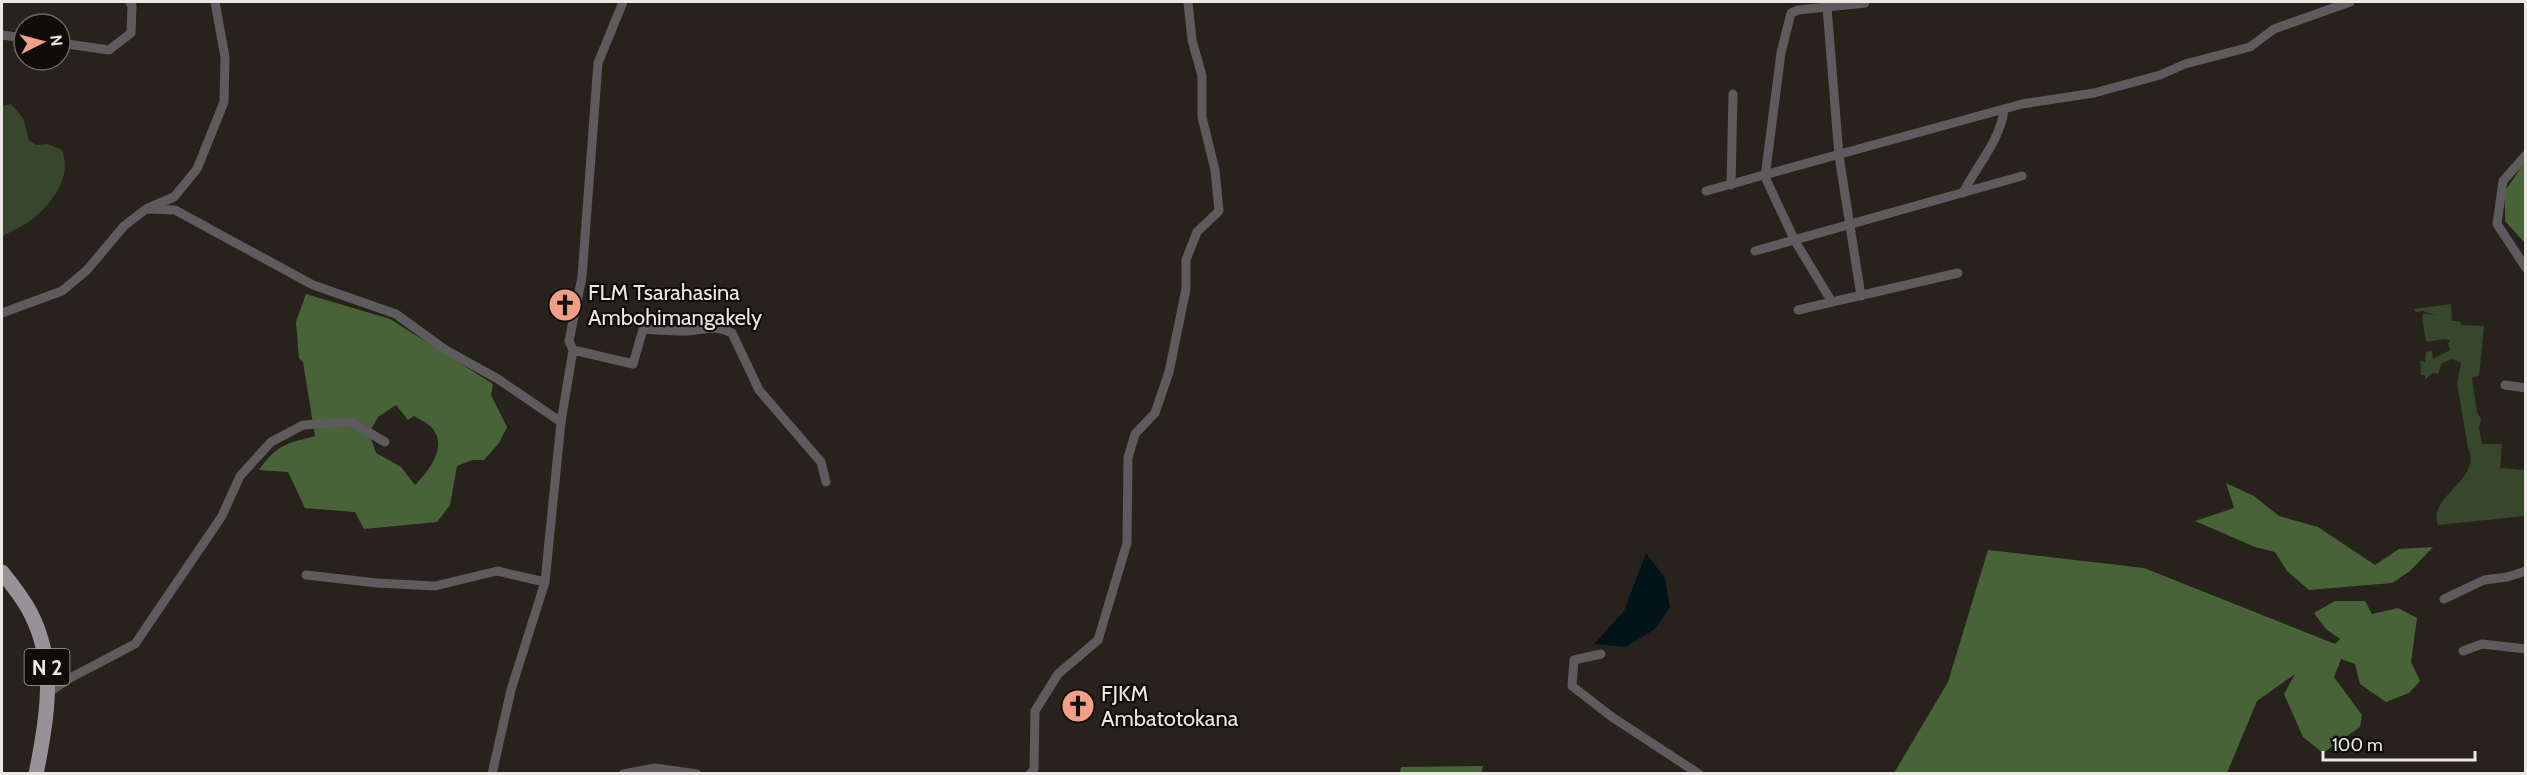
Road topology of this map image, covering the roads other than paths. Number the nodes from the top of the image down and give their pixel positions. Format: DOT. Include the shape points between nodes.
graph roads {
  1 [pos="130,2"];
  2 [pos="215,2"];
  3 [pos="623,2"];
  4 [pos="1188,2"];
  5 [pos="2350,2"];
  6 [pos="1865,3"];
  7 [pos="1827,7"];
  8 [pos="72,45"];
  9 [pos="1733,94"];
  10 [pos="2004,110"];
  11 [pos="2526,155"];
  12 [pos="1839,156"];
  13 [pos="2022,176"];
  14 [pos="1765,177"];
  15 [pos="1731,185"];
  16 [pos="1706,192"];
  17 [pos="1963,193"];
  18 [pos="146,209"];
  19 [pos="1850,223"];
  20 [pos="1795,241"];
  21 [pos="1755,251"];
  22 [pos="2523,260"];
  23 [pos="2526,268"];
  24 [pos="1958,273"];
  25 [pos="1861,296"];
  26 [pos="1832,302"];
  27 [pos="1798,310"];
  28 [pos="2,313"];
  29 [pos="573,350"];
  30 [pos="2505,385"];
  31 [pos="2526,388"];
  32 [pos="561,422"];
  33 [pos="385,442"];
  34 [pos="826,482"];
  35 [pos="2526,571"];
  36 [pos="2,572"];
  37 [pos="306,575"];
  38 [pos="545,582"];
  39 [pos="2444,599"];
  40 [pos="2526,649"];
  41 [pos="2463,651"];
  42 [pos="1601,654"];
  43 [pos="48,693"];
  44 [pos="36,774"];
  45 [pos="492,774"];
  46 [pos="623,774"];
  47 [pos="697,774"];
  48 [pos="1030,774"];
  49 [pos="1699,774"];
  1 -- 8 [label="street" via="131,33 109,50"];
  2 -- 18 [label="street" via="225,57 224,102 197,169 174,197"];
  3 -- 29 [label="street" via="598,63 582,277 569,341"];
  4 -- 48 [label="street" via="1192,40 1202,76 1202,117 1215,170 1219,211 1197,232 1186,260 1186,289 1169,372 1155,413 1135,434 1128,458 1127,543 1098,640 1058,674 1035,711 1034,769"];
  5 -- 10 [label="street" via="2274,28 2250,47 2094,93"];
  6 -- 7 [label="street"];
  7 -- 12 [label="street"];
  7 -- 14 [label="street" via="1791,13 1781,53"];
  9 -- 15 [label="street"];
  10 -- 12 [label="street"];
  10 -- 17 [label="street" via="1984,160"];
  11 -- 22 [label="street" via="2503,181 2497,224"];
  12 -- 14 [label="street"];
  12 -- 19 [label="street"];
  13 -- 17 [label="street"];
  14 -- 15 [label="street"];
  14 -- 20 [label="street"];
  15 -- 16 [label="street"];
  17 -- 19 [label="street"];
  18 -- 28 [label="street" via="124,226 87,270 62,291"];
  18 -- 32 [label="street" via="175,210 313,285 396,314"];
  19 -- 20 [label="street"];
  19 -- 25 [label="street"];
  20 -- 21 [label="street"];
  20 -- 26 [label="street"];
  22 -- 23 [label="street"];
  24 -- 25 [label="street"];
  25 -- 26 [label="street"];
  26 -- 27 [label="street"];
  29 -- 32 [label="street"];
  29 -- 34 [label="street" via="633,364 643,329 724,328 732,333 759,390 821,462"];
  30 -- 31 [label="street"];
  32 -- 38 [label="street"];
  33 -- 43 [label="street" via="351,422 303,425 271,442 240,476 222,516 135,644"];
  35 -- 39 [label="street" via="2484,580"];
  36 -- 43 [label="main road, N 2" via="40,633"];
  37 -- 38 [label="street" via="435,586 497,570"];
  38 -- 45 [label="street" via="511,690"];
  40 -- 41 [label="street" via="2482,644"];
  42 -- 49 [label="street" via="1574,660 1572,686"];
  43 -- 44 [label="main road, N 2"];
  46 -- 47 [label="street" via="655,768"];
}
